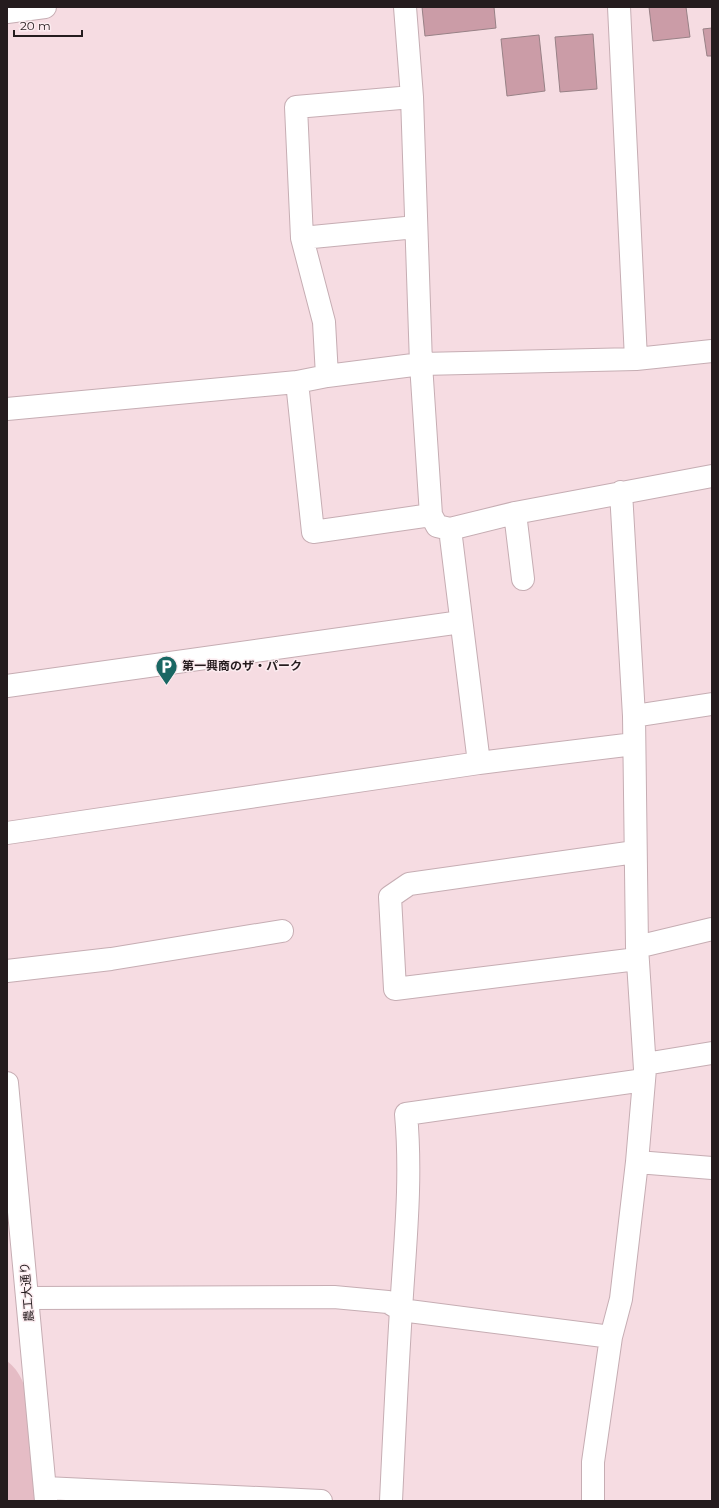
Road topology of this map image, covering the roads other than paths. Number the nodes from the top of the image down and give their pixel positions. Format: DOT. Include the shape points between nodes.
graph roads {
  1 [pos="45,7"];
  2 [pos="405,7"];
  3 [pos="619,7"];
  4 [pos="7,12"];
  5 [pos="412,97"];
  6 [pos="416,227"];
  7 [pos="302,238"];
  8 [pos="712,351"];
  9 [pos="636,359"];
  10 [pos="421,364"];
  11 [pos="327,376"];
  12 [pos="297,382"];
  13 [pos="7,409"];
  14 [pos="712,476"];
  15 [pos="621,492"];
  16 [pos="515,513"];
  17 [pos="431,515"];
  18 [pos="450,529"];
  19 [pos="523,579"];
  20 [pos="461,622"];
  21 [pos="7,686"];
  22 [pos="712,704"];
  23 [pos="634,716"];
  24 [pos="634,744"];
  25 [pos="479,763"];
  26 [pos="7,833"];
  27 [pos="635,852"];
  28 [pos="712,929"];
  29 [pos="282,931"];
  30 [pos="637,953"];
  31 [pos="7,971"];
  32 [pos="712,1053"];
  33 [pos="644,1072"];
  34 [pos="7,1083"];
  35 [pos="637,1162"];
  36 [pos="712,1168"];
  37 [pos="14,1208"];
  38 [pos="28,1298"];
  39 [pos="401,1310"];
  40 [pos="611,1337"];
  41 [pos="46,1494"];
  42 [pos="321,1501"];
  43 [pos="391,1501"];
  44 [pos="593,1501"];
  1 -- 4 [label="street"];
  2 -- 5 [label="street"];
  3 -- 9 [label="street"];
  5 -- 6 [label="street"];
  5 -- 7 [label="street" via="296,107"];
  6 -- 7 [label="street"];
  6 -- 10 [label="street"];
  7 -- 11 [label="street" via="324,322"];
  8 -- 9 [label="street"];
  9 -- 10 [label="street"];
  10 -- 11 [label="street"];
  10 -- 17 [label="street"];
  11 -- 12 [label="street"];
  12 -- 13 [label="street"];
  12 -- 17 [label="street" via="313,532"];
  14 -- 15 [label="street"];
  15 -- 16 [label="street"];
  15 -- 23 [label="street"];
  16 -- 18 [label="street"];
  16 -- 19 [label="street"];
  17 -- 18 [label="street" via="437,526"];
  18 -- 20 [label="street"];
  20 -- 21 [label="street"];
  20 -- 25 [label="street"];
  22 -- 23 [label="street"];
  23 -- 24 [label="street"];
  24 -- 25 [label="street"];
  24 -- 27 [label="street"];
  25 -- 26 [label="street"];
  27 -- 30 [label="street"];
  27 -- 30 [label="street" via="409,884 390,897 395,989"];
  28 -- 30 [label="street"];
  29 -- 31 [label="street" via="111,959"];
  30 -- 33 [label="street"];
  32 -- 33 [label="street"];
  33 -- 35 [label="street"];
  33 -- 39 [label="street" via="406,1114 410,1151"];
  34 -- 37 [label="street, 農工大通り"];
  35 -- 36 [label="street"];
  35 -- 40 [label="street" via="621,1299"];
  37 -- 38 [label="street, 農工大通り"];
  38 -- 39 [label="street" via="334,1297 388,1302"];
  38 -- 41 [label="street, 農工大通り"];
  39 -- 40 [label="street"];
  39 -- 43 [label="street"];
  40 -- 44 [label="street" via="593,1462"];
  41 -- 42 [label="street"];
}
